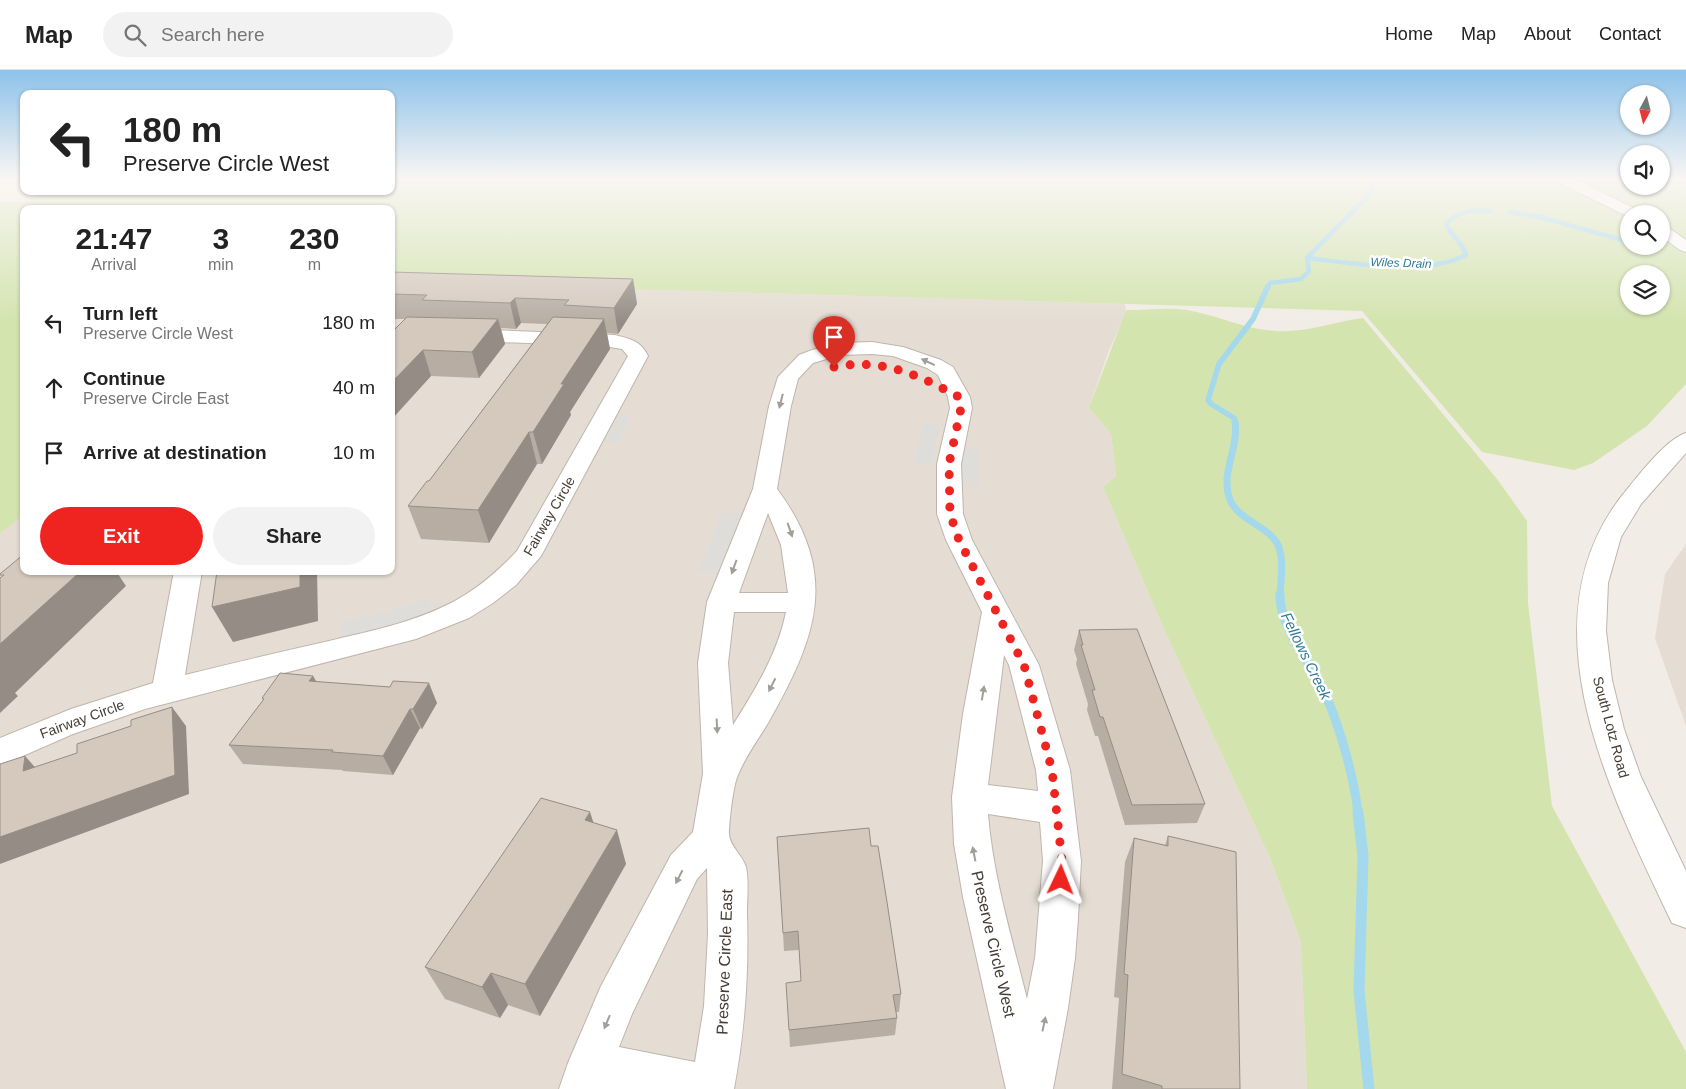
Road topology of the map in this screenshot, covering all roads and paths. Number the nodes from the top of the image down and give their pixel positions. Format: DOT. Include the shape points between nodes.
graph roads {
  1 [pos="1670,235"];
  2 [pos="1686,247"];
  3 [pos="395,336"];
  4 [pos="1686,440"];
  5 [pos="765,489"];
  6 [pos="187,575"];
  7 [pos="721,602"];
  8 [pos="802,603"];
  9 [pos="996,612"];
  10 [pos="167,691"];
  11 [pos="0,753"];
  12 [pos="720,774"];
  13 [pos="969,798"];
  14 [pos="1057,809"];
  15 [pos="710,839"];
  16 [pos="1686,910"];
  17 [pos="586,1076"];
  18 [pos="711,1089"];
  19 [pos="1029,1089"];
  1 -- 2 [label="street"];
  3 -- 10 [label="street, Fairway Circle" via="420,333 604,340 628,344 638,356 528,556 511,576 487,595 418,628"];
  4 -- 16 [label="street, South Lotz Road" via="1646,483 1608,537 1595,576 1591,624 1599,694 1619,765 1646,831"];
  5 -- 7 [label="street, one-way"];
  5 -- 8 [label="street, one-way" via="788,524 799,559"];
  9 -- 5 [label="street, Preserve Circle West, one-way" via="959,540 950,514 949,464 961,408 946,372 934,364 896,351 868,355 840,350 806,359 788,377"];
  6 -- 10 [label="street"];
  7 -- 8 [label="street"];
  7 -- 12 [label="street, one-way" via="713,663"];
  8 -- 12 [label="street, one-way" via="794,641 759,710"];
  13 -- 9 [label="street, Preserve Circle West, one-way"];
  9 -- 14 [label="street, Preserve Circle West" via="1024,665 1052,770"];
  10 -- 11 [label="street, Fairway Circle" via="57,726"];
  12 -- 15 [label="street"];
  13 -- 14 [label="street"];
  19 -- 13 [label="street, Preserve Circle West, one-way" via="982,897 972,844"];
  19 -- 14 [label="street, Preserve Circle West, one-way" via="1055,958 1062,861"];
  15 -- 17 [label="street, Preserve Circle East, one-way" via="684,867 616,1001"];
  15 -- 18 [label="street, Preserve Circle East" via="727,867 728,934 725,1006"];
  17 -- 18 [label="street, Preserve Circle East"];
}
